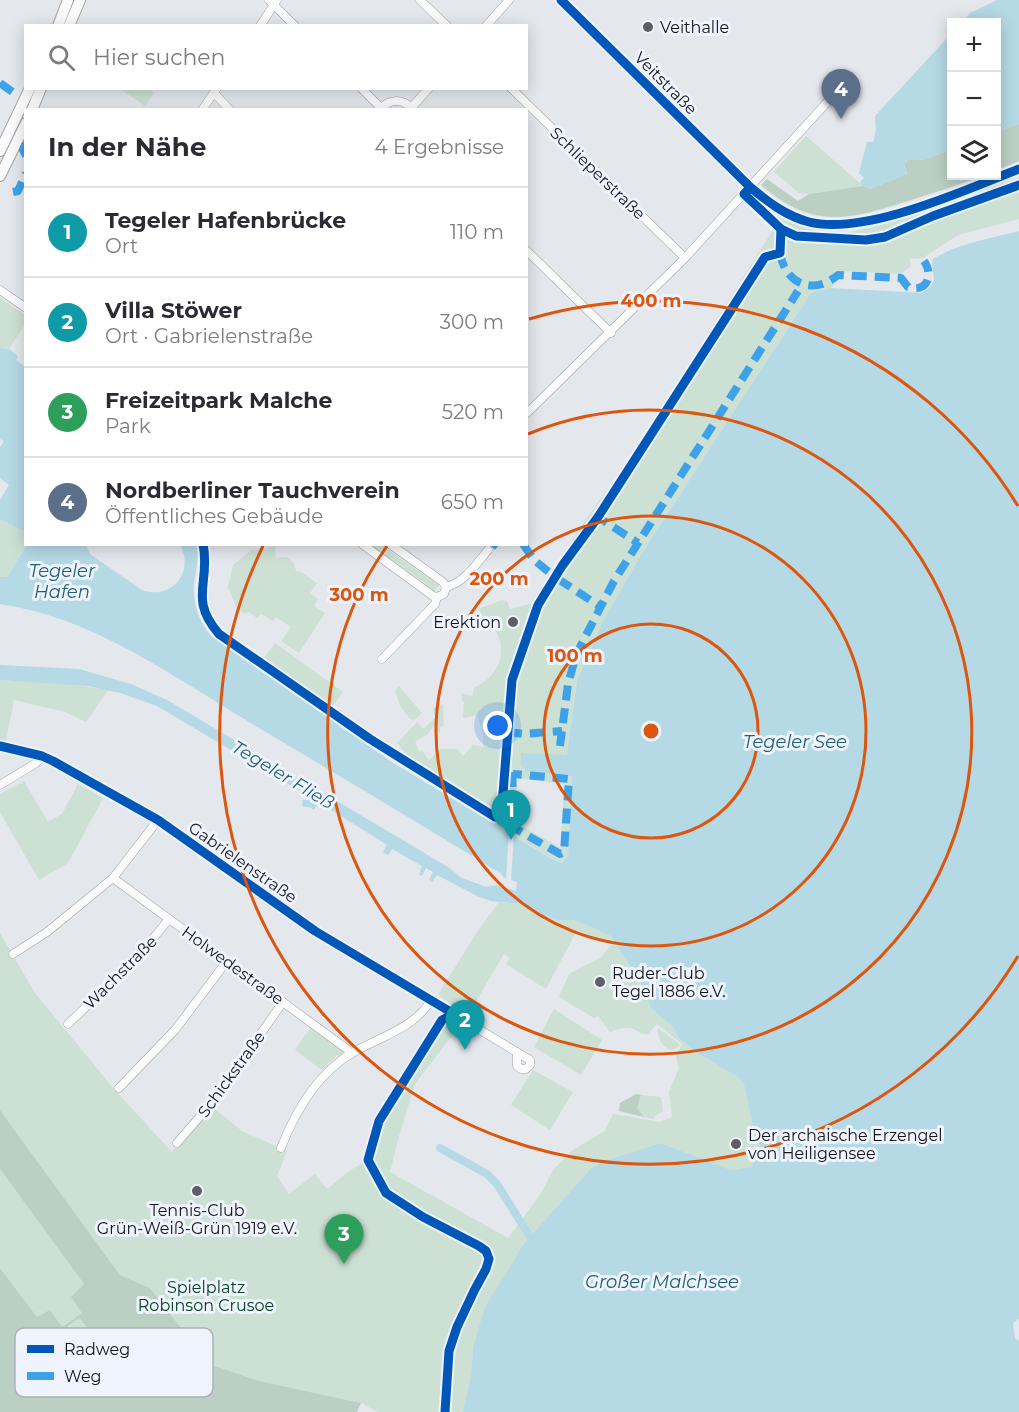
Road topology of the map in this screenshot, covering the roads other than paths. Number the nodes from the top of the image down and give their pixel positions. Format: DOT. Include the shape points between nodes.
graph roads {
  1 [pos="68,0"];
  2 [pos="80,0"];
  3 [pos="420,0"];
  4 [pos="509,0"];
  5 [pos="561,0"];
  6 [pos="274,2"];
  7 [pos="59,24"];
  8 [pos="70,24"];
  9 [pos="261,24"];
  10 [pos="294,24"];
  11 [pos="445,24"];
  12 [pos="488,24"];
  13 [pos="841,87"];
  14 [pos="29,90"];
  15 [pos="40,90"];
  16 [pos="363,90"];
  17 [pos="427,90"];
  18 [pos="513,90"];
  19 [pos="215,91"];
  20 [pos="33,108"];
  21 [pos="203,108"];
  22 [pos="228,108"];
  23 [pos="379,108"];
  24 [pos="413,108"];
  25 [pos="24,125"];
  26 [pos="4,148"];
  27 [pos="1019,169"];
  28 [pos="0,176"];
  29 [pos="750,187"];
  30 [pos="528,252"];
  31 [pos="685,258"];
  32 [pos="0,290"];
  33 [pos="24,307"];
  34 [pos="611,333"];
  35 [pos="528,411"];
  36 [pos="365,546"];
  37 [pos="393,546"];
  38 [pos="488,550"];
  39 [pos="447,587"];
  40 [pos="437,597"];
  41 [pos="382,659"];
  42 [pos="0,746"];
  43 [pos="42,756"];
  44 [pos="0,785"];
  45 [pos="158,820"];
  46 [pos="113,878"];
  47 [pos="170,919"];
  48 [pos="14,954"];
  49 [pos="227,961"];
  50 [pos="431,1000"];
  51 [pos="283,1002"];
  52 [pos="68,1024"];
  53 [pos="517,1052"];
  54 [pos="350,1054"];
  55 [pos="119,1088"];
  56 [pos="177,1143"];
  57 [pos="281,1148"];
  1 -- 7 [label="main road"];
  2 -- 8 [label="main road"];
  3 -- 11 [label="street"];
  4 -- 12 [label="street"];
  5 -- 29 [label="street, Veitstraße"];
  6 -- 9 [label="street"];
  6 -- 10 [label="street"];
  13 -- 29 [label="street"];
  14 -- 26 [label="main road"];
  15 -- 20 [label="main road"];
  16 -- 23 [label="street"];
  17 -- 24 [label="street"];
  18 -- 31 [label="street, Schlieperstraße"];
  19 -- 21 [label="street"];
  19 -- 22 [label="street"];
  23 -- 24 [label="street" via="403,101"];
  25 -- 26 [label="main road"];
  26 -- 28 [label="main road"];
  27 -- 29 [label="street, Veitstraße" via="908,209 848,224 799,219 770,204"];
  29 -- 31 [label="street"];
  30 -- 34 [label="street"];
  31 -- 34 [label="street"];
  32 -- 33 [label="street"];
  34 -- 35 [label="street"];
  36 -- 40 [label="street"];
  37 -- 39 [label="street"];
  38 -- 39 [label="street" via="465,576"];
  39 -- 40 [label="street"];
  40 -- 41 [label="street" via="435,604"];
  42 -- 43 [label="street, Gabrielenstraße"];
  43 -- 44 [label="street"];
  43 -- 45 [label="street, Gabrielenstraße"];
  45 -- 46 [label="street"];
  45 -- 50 [label="street, Gabrielenstraße" via="315,931"];
  46 -- 47 [label="street, Holwedestraße"];
  46 -- 48 [label="street"];
  47 -- 49 [label="street, Holwedestraße"];
  47 -- 52 [label="street, Wachstraße" via="137,958"];
  49 -- 51 [label="street, Holwedestraße"];
  49 -- 55 [label="street" via="175,1030"];
  50 -- 53 [label="street, Gabrielenstraße"];
  50 -- 54 [label="street" via="409,1024"];
  51 -- 54 [label="street, Holwedestraße"];
  51 -- 56 [label="street, Schickstraße" via="215,1099"];
  53 -- 53 [label="street, Gabrielenstraße" via="518,1068 526,1069 530,1060"];
  54 -- 57 [label="street" via="324,1076 308,1097 295,1115"];
}
